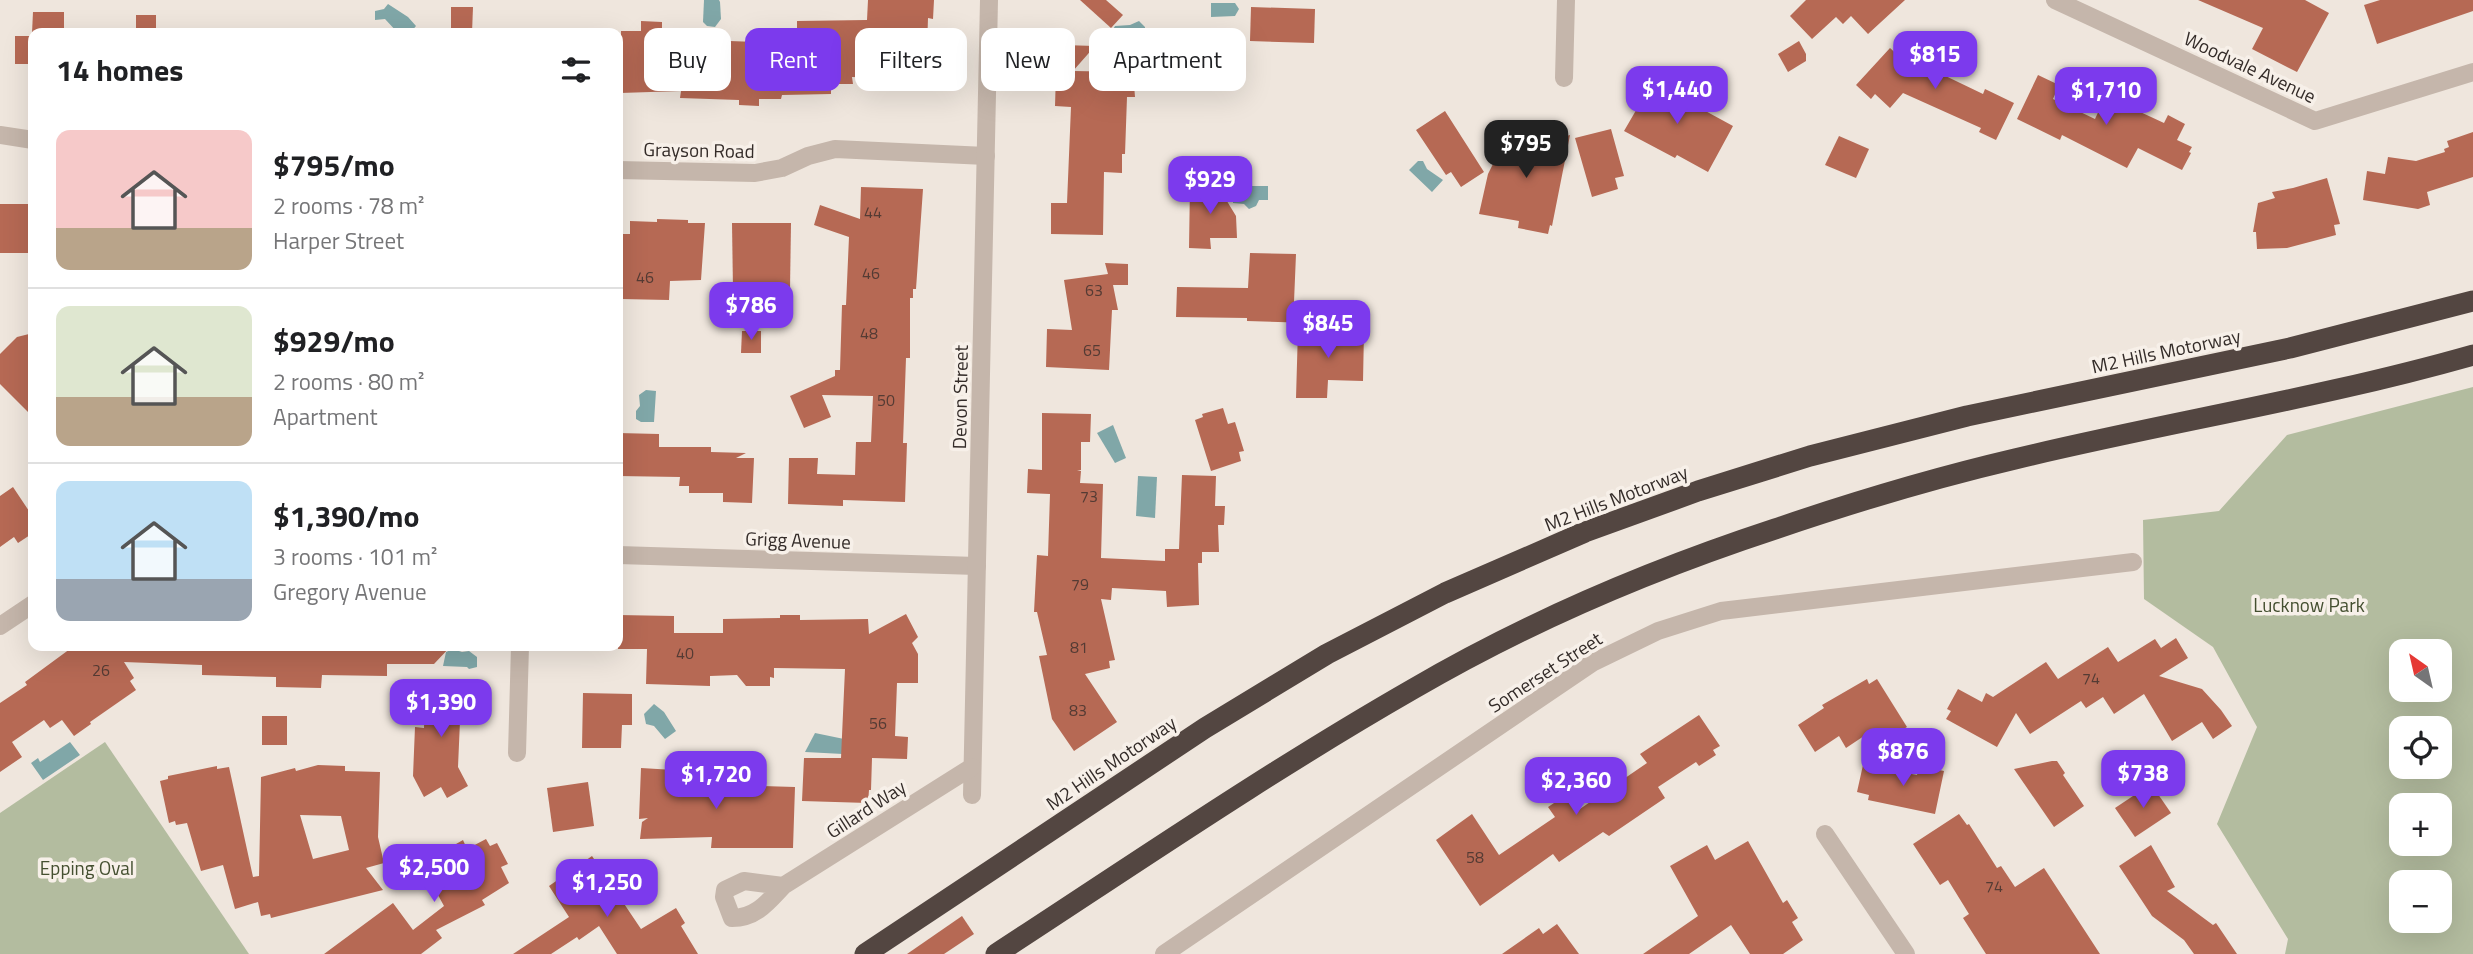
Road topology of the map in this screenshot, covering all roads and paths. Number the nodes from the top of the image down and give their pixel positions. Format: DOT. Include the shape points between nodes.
graph roads {
  1 [pos="989,0"];
  2 [pos="1566,0"];
  3 [pos="2055,0"];
  4 [pos="2473,72"];
  5 [pos="1564,78"];
  6 [pos="0,135"];
  7 [pos="28,139"];
  8 [pos="986,156"];
  9 [pos="623,170"];
  10 [pos="2473,301"];
  11 [pos="2473,355"];
  12 [pos="623,555"];
  13 [pos="2133,562"];
  14 [pos="976,566"];
  15 [pos="28,607"];
  16 [pos="0,626"];
  17 [pos="520,651"];
  18 [pos="517,753"];
  19 [pos="972,767"];
  20 [pos="972,795"];
  21 [pos="1825,834"];
  22 [pos="783,886"];
  23 [pos="865,954"];
  24 [pos="996,954"];
  25 [pos="1164,954"];
  26 [pos="1906,954"];
  1 -- 8 [label="street, Devon Street"];
  2 -- 5 [label="street"];
  3 -- 4 [label="street, Woodvale Avenue" via="2315,121"];
  6 -- 7 [label="street"];
  8 -- 9 [label="street, Grayson Road" via="835,149 755,173"];
  8 -- 14 [label="street, Devon Street"];
  10 -- 23 [label="highway, M2 Hills Motorway" via="2290,348 1967,416 1810,456 1585,532 1445,593 1327,654 1205,727"];
  11 -- 24 [label="highway" via="2326,393 2016,458 1772,530 1647,576 1522,631 1416,687 1295,758"];
  12 -- 14 [label="street, Grigg Avenue"];
  13 -- 25 [label="street, Somerset Street" via="1721,611 1658,631 1592,663"];
  14 -- 19 [label="street, Devon Street"];
  15 -- 16 [label="street"];
  17 -- 18 [label="street"];
  19 -- 20 [label="street, Devon Street"];
  19 -- 22 [label="street, Gillard Way"];
  21 -- 26 [label="street"];
}
